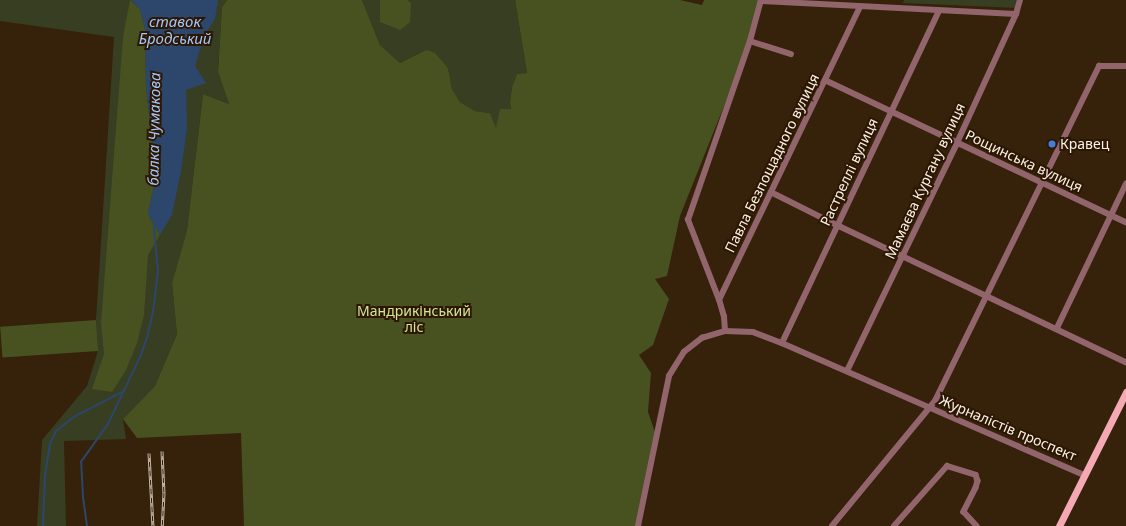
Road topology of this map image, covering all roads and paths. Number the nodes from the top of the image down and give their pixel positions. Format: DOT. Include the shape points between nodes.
graph roads {
  1 [pos="1020,0"];
  2 [pos="761,1"];
  3 [pos="860,7"];
  4 [pos="939,11"];
  5 [pos="1016,14"];
  6 [pos="750,40"];
  7 [pos="791,54"];
  8 [pos="1126,66"];
  9 [pos="825,80"];
  10 [pos="890,112"];
  11 [pos="957,143"];
  12 [pos="1041,182"];
  13 [pos="1126,184"];
  14 [pos="771,192"];
  15 [pos="1112,214"];
  16 [pos="1126,222"];
  17 [pos="837,225"];
  18 [pos="902,256"];
  19 [pos="988,295"];
  20 [pos="719,300"];
  21 [pos="1057,328"];
  22 [pos="724,332"];
  23 [pos="782,343"];
  24 [pos="1126,362"];
  25 [pos="847,371"];
  26 [pos="1126,392"];
  27 [pos="930,408"];
  28 [pos="1084,475"];
  29 [pos="638,526"];
  30 [pos="832,526"];
  31 [pos="894,526"];
  32 [pos="977,526"];
  33 [pos="1059,526"];
  1 -- 5 [label="street, Мамаєва Кургану вулиця"];
  2 -- 3 [label="street"];
  2 -- 6 [label="street"];
  3 -- 4 [label="street"];
  3 -- 9 [label="street, Павла Безпощадного вулиця"];
  4 -- 5 [label="street"];
  4 -- 10 [label="street, Растреллі вулиця"];
  5 -- 11 [label="street, Мамаєва Кургану вулиця"];
  6 -- 7 [label="street"];
  6 -- 20 [label="street" via="688,220"];
  8 -- 12 [label="street" via="1099,66"];
  9 -- 10 [label="street, Рощинська вулиця"];
  9 -- 14 [label="street, Павла Безпощадного вулиця"];
  10 -- 11 [label="street, Рощинська вулиця"];
  10 -- 17 [label="street, Растреллі вулиця"];
  11 -- 12 [label="street, Рощинська вулиця"];
  11 -- 18 [label="street, Мамаєва Кургану вулиця"];
  12 -- 15 [label="street, Рощинська вулиця"];
  12 -- 19 [label="street"];
  13 -- 15 [label="street"];
  14 -- 17 [label="street"];
  14 -- 20 [label="street, Павла Безпощадного вулиця"];
  15 -- 16 [label="street, Рощинська вулиця"];
  15 -- 21 [label="street"];
  17 -- 18 [label="street"];
  17 -- 23 [label="street, Растреллі вулиця"];
  18 -- 19 [label="street"];
  18 -- 25 [label="street, Мамаєва Кургану вулиця"];
  19 -- 21 [label="street"];
  19 -- 27 [label="street"];
  20 -- 22 [label="street" via="724,317"];
  21 -- 24 [label="street"];
  22 -- 23 [label="street" via="753,332"];
  22 -- 29 [label="street" via="702,338 684,352 668,376"];
  23 -- 25 [label="street"];
  25 -- 27 [label="street"];
  26 -- 28 [label="main road, Журналістів проспект"];
  27 -- 28 [label="street, Журналістів проспект"];
  27 -- 30 [label="street, Журналістів проспект"];
  28 -- 33 [label="main road, Журналістів проспект"];
  31 -- 32 [label="street" via="947,466 976,475 976,488 964,512"];
}
